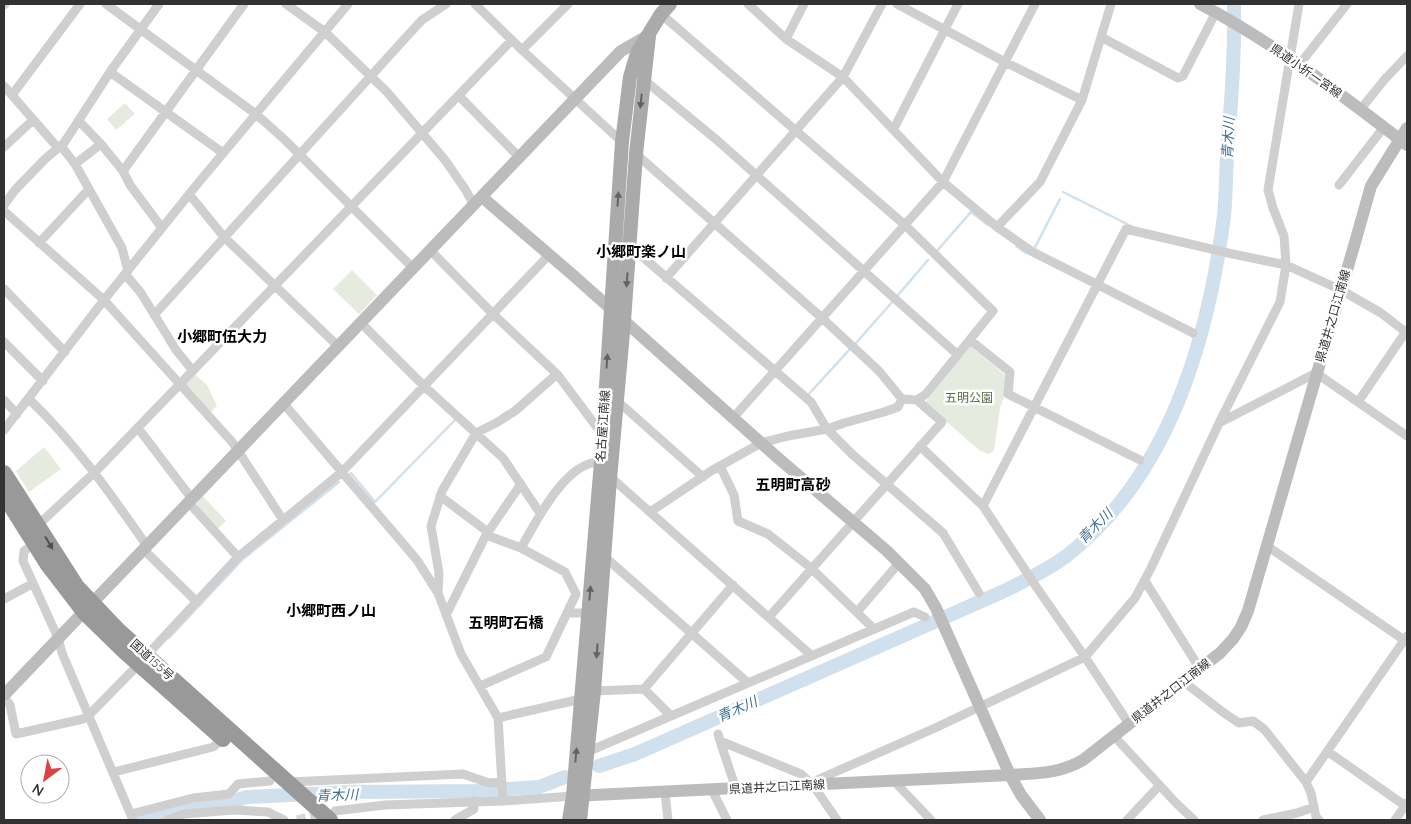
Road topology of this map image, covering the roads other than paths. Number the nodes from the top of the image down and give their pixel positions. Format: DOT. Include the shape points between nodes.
graph roads {
  1 [pos="80,4"];
  2 [pos="106,4"];
  3 [pos="159,4"];
  4 [pos="244,4"];
  5 [pos="286,4"];
  6 [pos="348,4"];
  7 [pos="446,4"];
  8 [pos="568,4"];
  9 [pos="748,4"];
  10 [pos="804,4"];
  11 [pos="882,4"];
  12 [pos="897,4"];
  13 [pos="958,4"];
  14 [pos="1035,4"];
  15 [pos="1111,4"];
  16 [pos="1200,4"];
  17 [pos="1300,4"];
  18 [pos="1347,4"];
  19 [pos="479,5"];
  20 [pos="666,9"];
  21 [pos="1219,14"];
  22 [pos="141,29"];
  23 [pos="945,29"];
  24 [pos="325,32"];
  25 [pos="649,35"];
  26 [pos="1101,37"];
  27 [pos="786,39"];
  28 [pos="512,40"];
  29 [pos="522,50"];
  30 [pos="1407,56"];
  31 [pos="1005,62"];
  32 [pos="1294,62"];
  33 [pos="197,70"];
  34 [pos="110,72"];
  35 [pos="370,76"];
  36 [pos="843,77"];
  37 [pos="643,79"];
  38 [pos="4,86"];
  39 [pos="12,95"];
  40 [pos="458,96"];
  41 [pos="575,100"];
  42 [pos="1082,100"];
  43 [pos="1360,110"];
  44 [pos="166,112"];
  45 [pos="256,114"];
  46 [pos="33,120"];
  47 [pos="79,121"];
  48 [pos="1384,128"];
  49 [pos="1407,128"];
  50 [pos="797,130"];
  51 [pos="893,130"];
  52 [pos="423,133"];
  53 [pos="622,142"];
  54 [pos="1403,142"];
  55 [pos="101,144"];
  56 [pos="4,147"];
  57 [pos="60,147"];
  58 [pos="223,153"];
  59 [pos="636,154"];
  60 [pos="300,155"];
  61 [pos="520,158"];
  62 [pos="75,164"];
  63 [pos="123,171"];
  64 [pos="757,176"];
  65 [pos="942,182"];
  66 [pos="1339,185"];
  67 [pos="89,189"];
  68 [pos="189,194"];
  69 [pos="478,201"];
  70 [pos="4,205"];
  71 [pos="352,207"];
  72 [pos="4,212"];
  73 [pos="714,224"];
  74 [pos="905,225"];
  75 [pos="997,227"];
  76 [pos="162,228"];
  77 [pos="224,237"];
  78 [pos="39,244"];
  79 [pos="630,246"];
  80 [pos="430,250"];
  81 [pos="549,255"];
  82 [pos="1286,265"];
  83 [pos="413,268"];
  84 [pos="864,270"];
  85 [pos="126,273"];
  86 [pos="666,278"];
  87 [pos="1097,284"];
  88 [pos="275,286"];
  89 [pos="4,289"];
  90 [pos="1341,290"];
  91 [pos="104,300"];
  92 [pos="611,309"];
  93 [pos="493,314"];
  94 [pos="154,315"];
  95 [pos="822,318"];
  96 [pos="624,321"];
  97 [pos="361,323"];
  98 [pos="1407,332"];
  99 [pos="1194,333"];
  100 [pos="970,340"];
  101 [pos="4,342"];
  102 [pos="339,346"];
  103 [pos="65,352"];
  104 [pos="958,355"];
  105 [pos="776,370"];
  106 [pos="193,371"];
  107 [pos="1316,373"];
  108 [pos="557,374"];
  109 [pos="43,381"];
  110 [pos="180,385"];
  111 [pos="424,386"];
  112 [pos="29,399"];
  113 [pos="902,399"];
  114 [pos="4,400"];
  115 [pos="917,400"];
  116 [pos="1358,402"];
  117 [pos="284,404"];
  118 [pos="616,406"];
  119 [pos="1034,407"];
  120 [pos="17,414"];
  121 [pos="734,418"];
  122 [pos="1219,423"];
  123 [pos="138,428"];
  124 [pos="827,429"];
  125 [pos="4,430"];
  126 [pos="476,433"];
  127 [pos="602,434"];
  128 [pos="1407,436"];
  129 [pos="761,443"];
  130 [pos="920,446"];
  131 [pos="239,451"];
  132 [pos="1140,460"];
  133 [pos="601,462"];
  134 [pos="720,466"];
  135 [pos="95,472"];
  136 [pos="342,472"];
  137 [pos="4,473"];
  138 [pos="703,477"];
  139 [pos="610,479"];
  140 [pos="521,484"];
  141 [pos="887,484"];
  142 [pos="4,495"];
  143 [pos="440,496"];
  144 [pos="190,501"];
  145 [pos="982,506"];
  146 [pos="650,512"];
  147 [pos="540,513"];
  148 [pos="283,520"];
  149 [pos="853,522"];
  150 [pos="38,525"];
  151 [pos="487,533"];
  152 [pos="34,544"];
  153 [pos="1267,546"];
  154 [pos="145,548"];
  155 [pos="521,548"];
  156 [pos="238,557"];
  157 [pos="604,557"];
  158 [pos="899,563"];
  159 [pos="811,568"];
  160 [pos="1144,581"];
  161 [pos="32,584"];
  162 [pos="733,585"];
  163 [pos="979,593"];
  164 [pos="438,594"];
  165 [pos="4,599"];
  166 [pos="197,602"];
  167 [pos="88,607"];
  168 [pos="856,612"];
  169 [pos="567,613"];
  170 [pos="588,613"];
  171 [pos="446,615"];
  172 [pos="769,616"];
  173 [pos="925,617"];
  174 [pos="874,629"];
  175 [pos="693,633"];
  176 [pos="58,638"];
  177 [pos="1406,639"];
  178 [pos="812,656"];
  179 [pos="1085,657"];
  180 [pos="143,660"];
  181 [pos="1200,669"];
  182 [pos="1184,682"];
  183 [pos="748,683"];
  184 [pos="480,686"];
  185 [pos="644,689"];
  186 [pos="594,691"];
  187 [pos="4,696"];
  188 [pos="581,699"];
  189 [pos="979,705"];
  190 [pos="89,715"];
  191 [pos="671,716"];
  192 [pos="498,718"];
  193 [pos="1128,724"];
  194 [pos="1114,736"];
  195 [pos="223,739"];
  196 [pos="1328,751"];
  197 [pos="587,752"];
  198 [pos="114,772"];
  199 [pos="1010,775"];
  200 [pos="894,781"];
  201 [pos="1306,782"];
  202 [pos="280,783"];
  203 [pos="502,783"];
  204 [pos="813,785"];
  205 [pos="1160,786"];
  206 [pos="736,789"];
  207 [pos="712,790"];
  208 [pos="665,792"];
  209 [pos="578,796"];
  210 [pos="503,798"];
  211 [pos="474,801"];
  212 [pos="1407,805"];
  213 [pos="1314,807"];
  214 [pos="307,810"];
  215 [pos="332,816"];
  216 [pos="132,817"];
  217 [pos="194,817"];
  218 [pos="1033,817"];
  219 [pos="167,820"];
  220 [pos="284,820"];
  221 [pos="455,820"];
  222 [pos="569,820"];
  223 [pos="580,820"];
  224 [pos="668,820"];
  225 [pos="728,820"];
  226 [pos="837,820"];
  227 [pos="931,820"];
  228 [pos="1127,820"];
  229 [pos="1194,820"];
  230 [pos="1263,820"];
  231 [pos="1319,820"];
  232 [pos="1395,820"];
  1 -- 39 [label="street"];
  2 -- 22 [label="street"];
  3 -- 22 [label="street"];
  4 -- 33 [label="street"];
  5 -- 24 [label="street"];
  6 -- 24 [label="street"];
  7 -- 35 [label="street" via="422,20"];
  8 -- 29 [label="street"];
  9 -- 27 [label="street"];
  10 -- 27 [label="street"];
  11 -- 36 [label="street"];
  12 -- 23 [label="street"];
  13 -- 23 [label="street"];
  14 -- 31 [label="street"];
  15 -- 26 [label="street"];
  16 -- 21 [label="street, 県道小折一宮線"];
  17 -- 32 [label="street"];
  18 -- 32 [label="street"];
  19 -- 28 [label="street"];
  20 -- 25 [label="main road, 名古屋江南線"];
  20 -- 50 [label="street"];
  21 -- 26 [label="street" via="1183,76 1178,78"];
  21 -- 32 [label="street, 県道小折一宮線"];
  22 -- 33 [label="street"];
  22 -- 34 [label="street"];
  23 -- 31 [label="street"];
  23 -- 51 [label="street"];
  24 -- 35 [label="street"];
  24 -- 45 [label="street"];
  25 -- 37 [label="main road, 名古屋江南線"];
  25 -- 41 [label="street" via="621,51"];
  25 -- 53 [label="main road, 名古屋江南線" via="636,53"];
  26 -- 42 [label="street"];
  27 -- 36 [label="street"];
  28 -- 29 [label="street"];
  28 -- 40 [label="street"];
  29 -- 41 [label="street"];
  30 -- 43 [label="street"];
  31 -- 42 [label="street"];
  31 -- 65 [label="street"];
  32 -- 43 [label="street, 県道小折一宮線"];
  32 -- 82 [label="street" via="1268,190 1284,236"];
  33 -- 44 [label="street"];
  33 -- 45 [label="street"];
  34 -- 44 [label="street"];
  34 -- 47 [label="street"];
  35 -- 52 [label="street"];
  35 -- 60 [label="street"];
  36 -- 50 [label="street"];
  36 -- 51 [label="street"];
  37 -- 59 [label="main road, 名古屋江南線, one-way"];
  37 -- 64 [label="street"];
  38 -- 39 [label="street"];
  39 -- 46 [label="street"];
  40 -- 52 [label="street"];
  40 -- 61 [label="street"];
  41 -- 53 [label="street"];
  41 -- 61 [label="street"];
  42 -- 75 [label="street" via="1040,182"];
  43 -- 48 [label="street, 県道小折一宮線"];
  44 -- 58 [label="street"];
  44 -- 63 [label="street"];
  45 -- 58 [label="street"];
  45 -- 60 [label="street"];
  46 -- 56 [label="street"];
  46 -- 57 [label="street"];
  47 -- 55 [label="street"];
  47 -- 57 [label="street"];
  48 -- 54 [label="street, 県道小折一宮線"];
  48 -- 66 [label="street"];
  49 -- 54 [label="street, 県道井之口江南線"];
  50 -- 64 [label="street"];
  50 -- 74 [label="street"];
  51 -- 65 [label="street"];
  52 -- 69 [label="street"];
  52 -- 71 [label="street"];
  92 -- 53 [label="main road, 名古屋江南線, one-way"];
  54 -- 90 [label="street, 県道井之口江南線" via="1371,186"];
  55 -- 62 [label="street"];
  55 -- 63 [label="street"];
  57 -- 62 [label="street"];
  57 -- 70 [label="street" via="15,190"];
  58 -- 68 [label="street"];
  59 -- 73 [label="street"];
  59 -- 79 [label="main road, 名古屋江南線"];
  60 -- 71 [label="street"];
  60 -- 77 [label="street"];
  61 -- 69 [label="street"];
  62 -- 67 [label="street"];
  63 -- 76 [label="street"];
  64 -- 73 [label="street"];
  64 -- 84 [label="street"];
  65 -- 74 [label="street"];
  65 -- 75 [label="street"];
  67 -- 78 [label="street"];
  67 -- 85 [label="street" via="122,248"];
  68 -- 76 [label="street"];
  68 -- 77 [label="street"];
  69 -- 80 [label="street"];
  69 -- 81 [label="street"];
  71 -- 83 [label="street"];
  71 -- 88 [label="street"];
  72 -- 78 [label="street"];
  73 -- 86 [label="street"];
  73 -- 95 [label="street"];
  74 -- 84 [label="street"];
  74 -- 100 [label="street" via="993,312"];
  75 -- 87 [label="street" via="1031,251"];
  76 -- 85 [label="street"];
  77 -- 88 [label="street"];
  77 -- 94 [label="street"];
  78 -- 91 [label="street"];
  79 -- 86 [label="street"];
  79 -- 96 [label="main road, 名古屋江南線, one-way"];
  80 -- 83 [label="street"];
  80 -- 93 [label="street"];
  81 -- 92 [label="street"];
  81 -- 93 [label="street"];
  82 -- 87 [label="street" via="1126,229"];
  82 -- 90 [label="street"];
  82 -- 122 [label="street" via="1280,302"];
  83 -- 97 [label="street"];
  84 -- 95 [label="street"];
  84 -- 104 [label="street"];
  85 -- 91 [label="street"];
  85 -- 94 [label="street"];
  86 -- 105 [label="street"];
  87 -- 99 [label="street"];
  87 -- 119 [label="street"];
  88 -- 102 [label="street"];
  88 -- 106 [label="street"];
  89 -- 103 [label="street"];
  90 -- 98 [label="street"];
  90 -- 107 [label="street, 県道井之口江南線"];
  91 -- 103 [label="street"];
  91 -- 110 [label="street"];
  92 -- 96 [label="street"];
  127 -- 92 [label="main road, 名古屋江南線, one-way"];
  93 -- 108 [label="street"];
  93 -- 111 [label="street"];
  94 -- 106 [label="street"];
  95 -- 105 [label="street"];
  95 -- 113 [label="street" via="879,371"];
  96 -- 118 [label="main road, 名古屋江南線"];
  96 -- 121 [label="street"];
  97 -- 102 [label="street"];
  97 -- 111 [label="street"];
  98 -- 116 [label="street"];
  100 -- 104 [label="street"];
  100 -- 119 [label="street" via="1010,372 1008,394"];
  101 -- 109 [label="street"];
  102 -- 117 [label="street"];
  103 -- 109 [label="street"];
  104 -- 115 [label="street" via="926,394"];
  105 -- 121 [label="street"];
  105 -- 124 [label="street" via="811,402"];
  106 -- 110 [label="street"];
  107 -- 116 [label="street"];
  107 -- 122 [label="street"];
  107 -- 153 [label="street, 県道井之口江南線"];
  108 -- 126 [label="street" via="515,411"];
  108 -- 127 [label="street"];
  109 -- 112 [label="street"];
  110 -- 123 [label="street"];
  110 -- 131 [label="street"];
  111 -- 126 [label="street"];
  111 -- 136 [label="street"];
  112 -- 120 [label="street"];
  112 -- 135 [label="street"];
  113 -- 115 [label="street"];
  113 -- 124 [label="street" via="898,407"];
  114 -- 120 [label="street"];
  115 -- 130 [label="street" via="942,422"];
  116 -- 128 [label="street"];
  117 -- 131 [label="street"];
  117 -- 136 [label="street"];
  118 -- 138 [label="street" via="622,406"];
  118 -- 139 [label="main road, 名古屋江南線"];
  119 -- 132 [label="street"];
  119 -- 145 [label="street"];
  120 -- 125 [label="street"];
  121 -- 129 [label="street"];
  122 -- 160 [label="street"];
  123 -- 135 [label="street"];
  123 -- 144 [label="street"];
  124 -- 129 [label="street"];
  124 -- 141 [label="street"];
  126 -- 140 [label="street" via="503,458"];
  126 -- 143 [label="street"];
  127 -- 133 [label="main road, 名古屋江南線"];
  129 -- 134 [label="street"];
  129 -- 149 [label="street"];
  130 -- 141 [label="street"];
  130 -- 145 [label="street"];
  131 -- 144 [label="street"];
  131 -- 148 [label="street"];
  133 -- 147 [label="street" via="591,462 575,473 556,490"];
  170 -- 133 [label="main road, 名古屋江南線, one-way"];
  134 -- 138 [label="street"];
  134 -- 159 [label="street" via="734,495 738,521 768,534"];
  135 -- 150 [label="street"];
  135 -- 154 [label="street"];
  136 -- 148 [label="street"];
  136 -- 164 [label="street" via="417,560"];
  137 -- 150 [label="highway, 国道155号"];
  138 -- 146 [label="street"];
  139 -- 146 [label="street"];
  139 -- 157 [label="main road, 名古屋江南線"];
  140 -- 147 [label="street"];
  140 -- 151 [label="street"];
  141 -- 149 [label="street"];
  141 -- 163 [label="street" via="943,533"];
  142 -- 152 [label="highway, 国道155号"];
  143 -- 151 [label="street"];
  143 -- 164 [label="street" via="431,526 439,573"];
  144 -- 154 [label="street"];
  144 -- 156 [label="street"];
  145 -- 179 [label="street"];
  146 -- 162 [label="street"];
  147 -- 155 [label="street"];
  148 -- 156 [label="street"];
  149 -- 158 [label="street"];
  149 -- 159 [label="street"];
  150 -- 167 [label="highway, 国道155号, one-way"];
  151 -- 155 [label="street"];
  151 -- 171 [label="street"];
  152 -- 161 [label="street" via="24,551 23,556"];
  152 -- 167 [label="highway, 国道155号" via="58,579"];
  153 -- 177 [label="street"];
  153 -- 181 [label="street, 県道井之口江南線" via="1241,627 1220,653"];
  154 -- 166 [label="street"];
  154 -- 167 [label="street"];
  155 -- 169 [label="street" via="565,572 576,594"];
  156 -- 166 [label="street"];
  157 -- 175 [label="street"];
  157 -- 186 [label="main road, 名古屋江南線, one-way"];
  158 -- 168 [label="street"];
  158 -- 189 [label="street" via="925,589 936,608"];
  159 -- 168 [label="street"];
  159 -- 172 [label="street"];
  160 -- 179 [label="street" via="1135,598"];
  160 -- 181 [label="street"];
  161 -- 165 [label="street"];
  161 -- 176 [label="street"];
  162 -- 172 [label="street"];
  162 -- 175 [label="street"];
  164 -- 171 [label="street"];
  166 -- 180 [label="street"];
  167 -- 176 [label="street"];
  167 -- 180 [label="highway, 国道155号" via="119,631"];
  168 -- 174 [label="street"];
  169 -- 170 [label="street"];
  169 -- 184 [label="street" via="546,657"];
  170 -- 188 [label="main road, 名古屋江南線"];
  171 -- 184 [label="street" via="461,654"];
  172 -- 178 [label="street"];
  173 -- 174 [label="street" via="914,612"];
  174 -- 178 [label="street"];
  175 -- 183 [label="street"];
  175 -- 185 [label="street"];
  176 -- 187 [label="street"];
  176 -- 190 [label="street"];
  177 -- 196 [label="street"];
  178 -- 183 [label="street"];
  179 -- 189 [label="street"];
  179 -- 193 [label="street"];
  180 -- 190 [label="street"];
  180 -- 195 [label="highway, 国道155号"];
  180 -- 202 [label="highway, 国道155号"];
  181 -- 182 [label="street, 県道井之口江南線"];
  182 -- 193 [label="street, 県道井之口江南線"];
  182 -- 201 [label="street" via="1239,723 1253,721 1264,729"];
  183 -- 191 [label="street"];
  184 -- 192 [label="street"];
  185 -- 186 [label="street"];
  185 -- 191 [label="street"];
  186 -- 197 [label="main road, 名古屋江南線"];
  187 -- 190 [label="street" via="10,705 16,734"];
  188 -- 192 [label="street"];
  209 -- 188 [label="main road, 名古屋江南線, one-way"];
  189 -- 199 [label="street"];
  189 -- 204 [label="street" via="817,780"];
  190 -- 198 [label="street"];
  191 -- 197 [label="street"];
  192 -- 203 [label="street"];
  193 -- 194 [label="street, 県道井之口江南線"];
  194 -- 199 [label="street, 県道井之口江南線" via="1072,766 1056,772"];
  194 -- 205 [label="street"];
  195 -- 198 [label="street" via="213,748"];
  195 -- 202 [label="highway, 国道155号"];
  196 -- 201 [label="street"];
  196 -- 212 [label="street"];
  197 -- 209 [label="main road, 名古屋江南線"];
  198 -- 216 [label="street"];
  199 -- 200 [label="street, 県道井之口江南線"];
  199 -- 218 [label="street"];
  200 -- 204 [label="street, 県道井之口江南線"];
  200 -- 227 [label="street"];
  201 -- 213 [label="street"];
  202 -- 203 [label="street" via="463,774 489,783"];
  202 -- 214 [label="highway, 国道155号"];
  202 -- 216 [label="street" via="238,784 229,794 193,798"];
  203 -- 210 [label="street"];
  204 -- 206 [label="street, 県道井之口江南線"];
  204 -- 206 [label="street" via="801,774 719,738"];
  204 -- 226 [label="street"];
  205 -- 228 [label="street"];
  205 -- 229 [label="street"];
  206 -- 207 [label="street, 県道井之口江南線"];
  207 -- 208 [label="street, 県道井之口江南線"];
  207 -- 225 [label="street"];
  208 -- 209 [label="street, 県道井之口江南線"];
  208 -- 224 [label="street"];
  209 -- 210 [label="street"];
  209 -- 222 [label="main road, 名古屋江南線"];
  209 -- 223 [label="main road, 名古屋江南線"];
  210 -- 211 [label="street"];
  211 -- 215 [label="street" via="385,804"];
  211 -- 221 [label="street" via="474,809"];
  212 -- 232 [label="street"];
  213 -- 230 [label="street"];
  213 -- 231 [label="street"];
  214 -- 215 [label="highway, 国道155号"];
  217 -- 219 [label="street" via="184,814"];
  217 -- 220 [label="street" via="234,810 268,812"];
}
